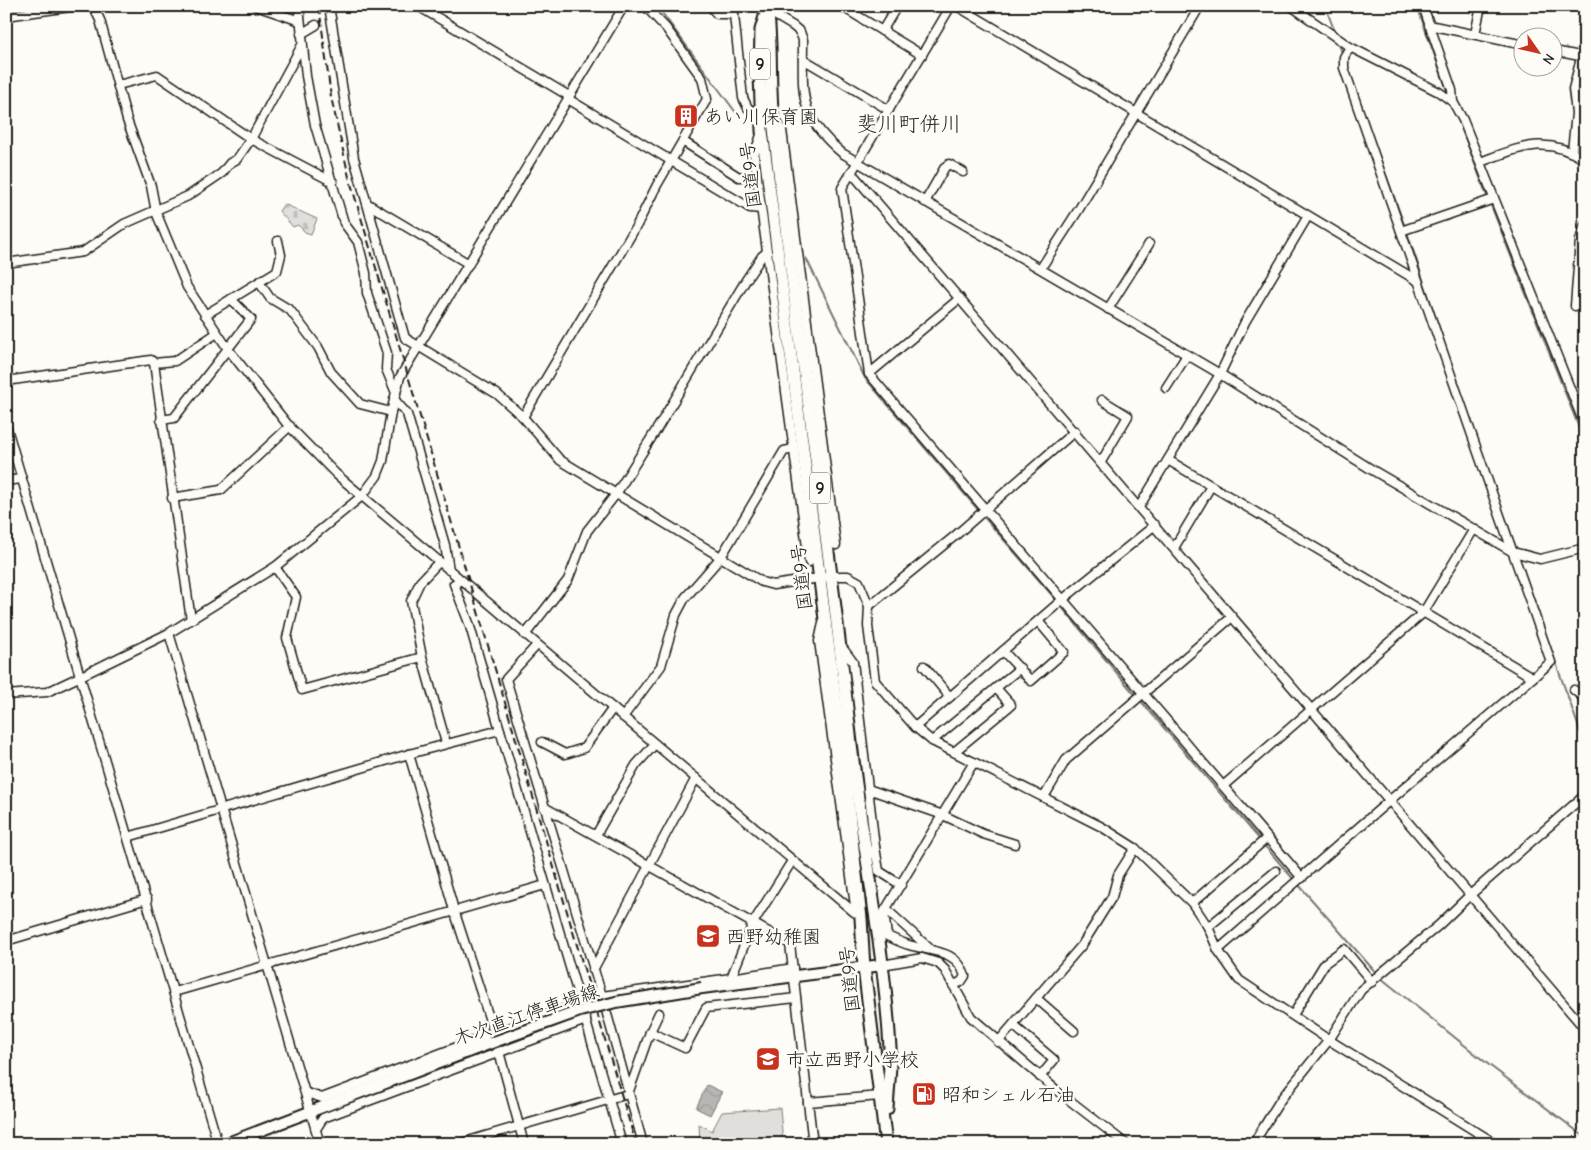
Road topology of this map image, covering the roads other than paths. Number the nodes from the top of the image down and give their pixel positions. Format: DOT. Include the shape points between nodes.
graph roads {
  1 [pos="77,6"];
  2 [pos="93,6"];
  3 [pos="256,6"];
  4 [pos="299,6"];
  5 [pos="329,6"];
  6 [pos="418,6"];
  7 [pos="624,6"];
  8 [pos="644,6"];
  9 [pos="710,6"];
  10 [pos="842,6"];
  11 [pos="897,6"];
  12 [pos="951,6"];
  13 [pos="957,6"];
  14 [pos="1200,6"];
  15 [pos="1291,6"];
  16 [pos="1423,6"];
  17 [pos="1480,6"];
  18 [pos="766,8"];
  19 [pos="734,10"];
  20 [pos="6,16"];
  21 [pos="330,19"];
  22 [pos="300,21"];
  23 [pos="1429,25"];
  24 [pos="882,31"];
  25 [pos="301,34"];
  26 [pos="1475,34"];
  27 [pos="1514,42"];
  28 [pos="1585,43"];
  29 [pos="302,45"];
  30 [pos="1350,47"];
  31 [pos="1564,53"];
  32 [pos="922,55"];
  33 [pos="1580,56"];
  34 [pos="803,59"];
  35 [pos="118,84"];
  36 [pos="569,97"];
  37 [pos="1453,102"];
  38 [pos="889,110"];
  39 [pos="1136,113"];
  40 [pos="767,116"];
  41 [pos="762,131"];
  42 [pos="251,139"];
  43 [pos="684,142"];
  44 [pos="1572,151"];
  45 [pos="1585,160"];
  46 [pos="672,161"];
  47 [pos="857,162"];
  48 [pos="1480,162"];
  49 [pos="851,172"];
  50 [pos="963,172"];
  51 [pos="756,175"];
  52 [pos="333,182"];
  53 [pos="1494,199"];
  54 [pos="925,202"];
  55 [pos="368,204"];
  56 [pos="783,206"];
  57 [pos="761,209"];
  58 [pos="156,212"];
  59 [pos="1308,216"];
  60 [pos="794,222"];
  61 [pos="1585,225"];
  62 [pos="1400,231"];
  63 [pos="278,241"];
  64 [pos="1149,244"];
  65 [pos="772,253"];
  66 [pos="6,263"];
  67 [pos="469,264"];
  68 [pos="1041,268"];
  69 [pos="1418,281"];
  70 [pos="259,282"];
  71 [pos="960,298"];
  72 [pos="231,299"];
  73 [pos="795,304"];
  74 [pos="1575,306"];
  75 [pos="1108,309"];
  76 [pos="205,315"];
  77 [pos="807,321"];
  78 [pos="777,323"];
  79 [pos="217,333"];
  80 [pos="788,336"];
  81 [pos="419,348"];
  82 [pos="228,349"];
  83 [pos="1187,355"];
  84 [pos="154,363"];
  85 [pos="869,374"];
  86 [pos="1220,374"];
  87 [pos="6,381"];
  88 [pos="1166,388"];
  89 [pos="395,396"];
  90 [pos="1102,400"];
  91 [pos="809,410"];
  92 [pos="391,412"];
  93 [pos="789,413"];
  94 [pos="523,417"];
  95 [pos="161,420"];
  96 [pos="6,425"];
  97 [pos="290,426"];
  98 [pos="820,426"];
  99 [pos="1585,426"];
  100 [pos="800,431"];
  101 [pos="1075,431"];
  102 [pos="794,448"];
  103 [pos="1168,460"];
  104 [pos="1101,462"];
  105 [pos="21,478"];
  106 [pos="6,481"];
  107 [pos="1211,486"];
  108 [pos="616,494"];
  109 [pos="362,496"];
  110 [pos="172,498"];
  111 [pos="1139,506"];
  112 [pos="985,509"];
  113 [pos="832,510"];
  114 [pos="803,514"];
  115 [pos="825,525"];
  116 [pos="1155,525"];
  117 [pos="1474,528"];
  118 [pos="814,533"];
  119 [pos="836,546"];
  120 [pos="1174,548"];
  121 [pos="1585,548"];
  122 [pos="1514,552"];
  123 [pos="721,557"];
  124 [pos="439,562"];
  125 [pos="809,562"];
  126 [pos="275,566"];
  127 [pos="449,570"];
  128 [pos="832,576"];
  129 [pos="819,578"];
  130 [pos="461,580"];
  131 [pos="1062,600"];
  132 [pos="869,606"];
  133 [pos="1423,613"];
  134 [pos="824,617"];
  135 [pos="1232,617"];
  136 [pos="191,620"];
  137 [pos="1038,621"];
  138 [pos="169,634"];
  139 [pos="525,635"];
  140 [pos="537,644"];
  141 [pos="841,646"];
  142 [pos="1004,651"];
  143 [pos="422,657"];
  144 [pos="924,666"];
  145 [pos="1020,668"];
  146 [pos="79,676"];
  147 [pos="1532,677"];
  148 [pos="996,688"];
  149 [pos="1574,690"];
  150 [pos="6,695"];
  151 [pos="1143,695"];
  152 [pos="950,697"];
  153 [pos="1585,699"];
  154 [pos="613,708"];
  155 [pos="1311,710"];
  156 [pos="623,717"];
  157 [pos="830,725"];
  158 [pos="915,727"];
  159 [pos="500,730"];
  160 [pos="846,741"];
  161 [pos="932,741"];
  162 [pos="542,742"];
  163 [pos="446,743"];
  164 [pos="655,744"];
  165 [pos="863,752"];
  166 [pos="954,752"];
  167 [pos="409,754"];
  168 [pos="974,762"];
  169 [pos="696,778"];
  170 [pos="1223,786"];
  171 [pos="868,788"];
  172 [pos="1585,795"];
  173 [pos="1044,797"];
  174 [pos="1389,801"];
  175 [pos="544,807"];
  176 [pos="220,809"];
  177 [pos="943,815"];
  178 [pos="596,835"];
  179 [pos="128,837"];
  180 [pos="1267,838"];
  181 [pos="1015,844"];
  182 [pos="875,847"];
  183 [pos="1135,848"];
  184 [pos="867,859"];
  185 [pos="792,861"];
  186 [pos="650,864"];
  187 [pos="1276,871"];
  188 [pos="1302,878"];
  189 [pos="546,885"];
  190 [pos="902,885"];
  191 [pos="1470,895"];
  192 [pos="147,899"];
  193 [pos="1192,903"];
  194 [pos="886,909"];
  195 [pos="454,910"];
  196 [pos="858,915"];
  197 [pos="753,923"];
  198 [pos="1208,927"];
  199 [pos="6,941"];
  200 [pos="929,948"];
  201 [pos="1218,950"];
  202 [pos="268,965"];
  203 [pos="882,965"];
  204 [pos="864,968"];
  205 [pos="593,970"];
  206 [pos="794,972"];
  207 [pos="731,978"];
  208 [pos="1372,982"];
  209 [pos="952,985"];
  210 [pos="174,992"];
  211 [pos="602,996"];
  212 [pos="796,998"];
  213 [pos="1036,998"];
  214 [pos="582,1003"];
  215 [pos="659,1013"];
  216 [pos="1293,1015"];
  217 [pos="586,1020"];
  218 [pos="1013,1025"];
  219 [pos="1585,1029"];
  220 [pos="1074,1031"];
  221 [pos="650,1032"];
  222 [pos="493,1038"];
  223 [pos="1329,1040"];
  224 [pos="998,1042"];
  225 [pos="499,1051"];
  226 [pos="1040,1077"];
  227 [pos="307,1093"];
  228 [pos="628,1094"];
  229 [pos="880,1096"];
  230 [pos="608,1099"];
  231 [pos="808,1102"];
  232 [pos="310,1110"];
  233 [pos="519,1126"];
  234 [pos="316,1129"];
  235 [pos="886,1142"];
  236 [pos="218,1144"];
  237 [pos="225,1144"];
  238 [pos="320,1144"];
  239 [pos="458,1144"];
  240 [pos="524,1144"];
  241 [pos="622,1144"];
  242 [pos="643,1144"];
  243 [pos="813,1144"];
  244 [pos="1126,1144"];
  245 [pos="1253,1144"];
  246 [pos="1496,1144"];
  1 -- 20 [label="street"];
  2 -- 35 [label="street"];
  3 -- 22 [label="street"];
  4 -- 22 [label="street"];
  5 -- 21 [label="street"];
  6 -- 36 [label="street"];
  7 -- 36 [label="street"];
  8 -- 43 [label="street" via="666,28 706,88 707,100 703,111"];
  9 -- 19 [label="street" via="717,14"];
  10 -- 24 [label="street"];
  11 -- 24 [label="street"];
  12 -- 32 [label="street"];
  13 -- 39 [label="street"];
  14 -- 39 [label="street"];
  15 -- 30 [label="street"];
  16 -- 23 [label="street"];
  17 -- 26 [label="street"];
  18 -- 34 [label="street" via="800,32"];
  18 -- 40 [label="highway, 国道9号 / 9" via="761,30"];
  19 -- 40 [label="street" via="743,98 748,108"];
  21 -- 25 [label="street"];
  21 -- 55 [label="street" via="354,158"];
  22 -- 25 [label="street"];
  23 -- 26 [label="street"];
  23 -- 37 [label="street" via="1452,90"];
  24 -- 32 [label="street"];
  25 -- 29 [label="street"];
  26 -- 27 [label="street"];
  28 -- 33 [label="street"];
  29 -- 42 [label="street"];
  29 -- 52 [label="street" via="315,125"];
  30 -- 37 [label="street"];
  30 -- 62 [label="street" via="1344,57 1344,68"];
  31 -- 33 [label="street"];
  32 -- 38 [label="street"];
  33 -- 44 [label="street" via="1573,89 1576,113"];
  34 -- 38 [label="street"];
  34 -- 47 [label="street" via="802,88 808,113 822,136"];
  35 -- 42 [label="street" via="157,75"];
  35 -- 58 [label="street" via="151,186"];
  36 -- 46 [label="street"];
  36 -- 67 [label="street"];
  37 -- 48 [label="street"];
  38 -- 47 [label="street"];
  39 -- 59 [label="street"];
  39 -- 68 [label="street"];
  40 -- 41 [label="highway, 国道9号 / 9"];
  40 -- 56 [label="highway, 国道9号 / 9"];
  40 -- 60 [label="street" via="782,130"];
  41 -- 51 [label="street" via="754,155"];
  41 -- 65 [label="highway, 国道9号 / 9"];
  42 -- 52 [label="street"];
  42 -- 58 [label="street" via="222,173 188,196"];
  43 -- 46 [label="street"];
  43 -- 51 [label="street" via="739,177"];
  44 -- 45 [label="street"];
  44 -- 48 [label="street" via="1554,146 1528,145"];
  46 -- 57 [label="street" via="750,208"];
  46 -- 94 [label="street"];
  47 -- 49 [label="street"];
  47 -- 54 [label="street"];
  48 -- 53 [label="street"];
  49 -- 71 [label="street"];
  49 -- 85 [label="street" via="842,188"];
  50 -- 54 [label="street" via="949,164 945,167"];
  51 -- 57 [label="street"];
  52 -- 89 [label="street" via="344,223 358,242 366,272 367,293 387,353 386,369"];
  53 -- 62 [label="street"];
  53 -- 99 [label="street"];
  54 -- 68 [label="street"];
  55 -- 67 [label="street"];
  55 -- 81 [label="street" via="405,338"];
  56 -- 60 [label="street"];
  56 -- 73 [label="highway, 国道9号 / 9"];
  57 -- 65 [label="street" via="764,233"];
  58 -- 66 [label="street" via="124,224 83,252"];
  58 -- 76 [label="street" via="187,287"];
  59 -- 69 [label="street"];
  59 -- 86 [label="street" via="1245,322"];
  60 -- 77 [label="street"];
  61 -- 74 [label="street" via="1580,240"];
  62 -- 69 [label="street"];
  63 -- 70 [label="street" via="281,255 277,271"];
  64 -- 75 [label="street"];
  65 -- 78 [label="street"];
  65 -- 80 [label="highway, 国道9号 / 9"];
  65 -- 108 [label="street" via="762,256 746,280"];
  67 -- 81 [label="street"];
  68 -- 75 [label="street"];
  69 -- 122 [label="street"];
  70 -- 72 [label="street"];
  70 -- 92 [label="street" via="270,298 290,310 318,347 331,372 360,404"];
  71 -- 85 [label="street"];
  71 -- 101 [label="street"];
  72 -- 76 [label="street"];
  72 -- 82 [label="street" via="251,319"];
  73 -- 77 [label="street"];
  73 -- 91 [label="highway, 国道9号 / 9"];
  75 -- 83 [label="street"];
  76 -- 79 [label="street"];
  77 -- 98 [label="street"];
  78 -- 80 [label="street"];
  78 -- 93 [label="street"];
  79 -- 82 [label="street"];
  79 -- 84 [label="street" via="175,361"];
  80 -- 100 [label="highway, 国道9号 / 9"];
  81 -- 89 [label="street" via="400,377"];
  81 -- 94 [label="street" via="497,394"];
  82 -- 95 [label="street" via="174,418"];
  82 -- 97 [label="street"];
  83 -- 86 [label="street"];
  83 -- 88 [label="street"];
  84 -- 87 [label="street" via="150,360"];
  84 -- 95 [label="street"];
  85 -- 112 [label="street"];
  86 -- 103 [label="street"];
  86 -- 117 [label="street" via="1366,466"];
  89 -- 92 [label="street"];
  89 -- 127 [label="street" via="407,414 445,545"];
  90 -- 104 [label="street" via="1128,416"];
  91 -- 98 [label="street"];
  91 -- 115 [label="highway, 国道9号 / 9"];
  92 -- 109 [label="street" via="383,461 377,476"];
  93 -- 100 [label="street"];
  93 -- 102 [label="street"];
  94 -- 108 [label="street" via="560,460"];
  95 -- 110 [label="street"];
  96 -- 105 [label="street"];
  97 -- 109 [label="street"];
  97 -- 110 [label="street" via="221,490"];
  98 -- 113 [label="street"];
  100 -- 118 [label="highway, 国道9号 / 9"];
  101 -- 104 [label="street"];
  101 -- 112 [label="street"];
  102 -- 114 [label="street"];
  102 -- 123 [label="street" via="784,451"];
  103 -- 107 [label="street"];
  103 -- 111 [label="street"];
  104 -- 111 [label="street"];
  105 -- 106 [label="street"];
  105 -- 146 [label="street"];
  107 -- 120 [label="street"];
  107 -- 133 [label="street"];
  108 -- 123 [label="street"];
  108 -- 139 [label="street" via="587,531 568,581"];
  109 -- 124 [label="street"];
  109 -- 126 [label="street"];
  110 -- 136 [label="street"];
  111 -- 116 [label="street"];
  112 -- 131 [label="street"];
  112 -- 132 [label="street"];
  113 -- 115 [label="street"];
  113 -- 119 [label="street"];
  114 -- 118 [label="street"];
  114 -- 125 [label="street"];
  115 -- 128 [label="highway, 国道9号 / 9"];
  116 -- 120 [label="street"];
  116 -- 131 [label="street"];
  117 -- 122 [label="street"];
  117 -- 133 [label="street"];
  118 -- 129 [label="highway, 国道9号 / 9"];
  120 -- 135 [label="street"];
  121 -- 122 [label="street" via="1540,559"];
  122 -- 147 [label="street" via="1551,662"];
  123 -- 129 [label="street" via="762,582 773,585"];
  123 -- 156 [label="street" via="686,598 676,615 661,666"];
  124 -- 127 [label="street"];
  124 -- 143 [label="street" via="420,582 411,601"];
  126 -- 136 [label="street"];
  126 -- 143 [label="street" via="296,597 287,638 302,690"];
  127 -- 130 [label="street"];
  128 -- 129 [label="street"];
  128 -- 132 [label="street" via="848,576 859,582"];
  128 -- 141 [label="highway, 国道9号 / 9"];
  129 -- 134 [label="highway, 国道9号 / 9"];
  130 -- 139 [label="street"];
  130 -- 159 [label="street" via="454,584 469,622"];
  131 -- 137 [label="street"];
  131 -- 151 [label="street"];
  132 -- 158 [label="street" via="868,626 875,681"];
  133 -- 147 [label="street"];
  133 -- 155 [label="street"];
  134 -- 157 [label="street" via="819,642"];
  134 -- 160 [label="highway, 国道9号 / 9"];
  135 -- 151 [label="street"];
  135 -- 155 [label="street"];
  136 -- 138 [label="street"];
  137 -- 142 [label="street"];
  137 -- 145 [label="street" via="1064,652 1031,681"];
  138 -- 146 [label="street"];
  138 -- 176 [label="street"];
  139 -- 140 [label="street"];
  140 -- 154 [label="street"];
  140 -- 175 [label="street" via="506,679"];
  141 -- 160 [label="highway, 国道9号 / 9"];
  141 -- 165 [label="street" via="852,662"];
  142 -- 145 [label="street"];
  142 -- 152 [label="street"];
  143 -- 163 [label="street"];
  144 -- 152 [label="street"];
  145 -- 148 [label="street"];
  146 -- 150 [label="street" via="47,692"];
  146 -- 179 [label="street"];
  147 -- 174 [label="street"];
  148 -- 161 [label="street"];
  148 -- 166 [label="street" via="1011,705"];
  149 -- 153 [label="street"];
  151 -- 170 [label="street"];
  151 -- 173 [label="street" via="1066,760"];
  152 -- 158 [label="street"];
  154 -- 156 [label="street"];
  154 -- 162 [label="street" via="584,748 565,754"];
  155 -- 170 [label="street"];
  155 -- 174 [label="street"];
  156 -- 164 [label="street"];
  157 -- 160 [label="street"];
  157 -- 196 [label="street"];
  158 -- 161 [label="street"];
  159 -- 163 [label="street"];
  159 -- 189 [label="street"];
  160 -- 165 [label="street"];
  160 -- 184 [label="highway, 国道9号 / 9"];
  160 -- 196 [label="highway, 国道9号 / 9"];
  161 -- 166 [label="street"];
  163 -- 167 [label="street"];
  164 -- 169 [label="street"];
  164 -- 178 [label="street" via="636,765"];
  165 -- 171 [label="street"];
  166 -- 168 [label="street"];
  167 -- 176 [label="street"];
  167 -- 195 [label="street"];
  168 -- 173 [label="street"];
  168 -- 177 [label="street"];
  169 -- 185 [label="street"];
  169 -- 186 [label="street"];
  170 -- 180 [label="street"];
  171 -- 177 [label="street"];
  171 -- 182 [label="street"];
  172 -- 191 [label="street"];
  173 -- 183 [label="street"];
  174 -- 188 [label="street"];
  174 -- 191 [label="street"];
  175 -- 178 [label="street"];
  175 -- 205 [label="street"];
  176 -- 179 [label="street"];
  176 -- 202 [label="street"];
  177 -- 181 [label="street" via="983,834"];
  177 -- 190 [label="street"];
  178 -- 186 [label="street"];
  179 -- 192 [label="street"];
  180 -- 188 [label="street"];
  180 -- 193 [label="street"];
  182 -- 184 [label="street"];
  182 -- 190 [label="street" via="879,871"];
  183 -- 193 [label="street"];
  183 -- 213 [label="street" via="1118,875 1112,898 1082,945"];
  184 -- 203 [label="highway, 国道9号 / 9"];
  185 -- 196 [label="street"];
  185 -- 197 [label="street"];
  186 -- 197 [label="street"];
  186 -- 205 [label="street"];
  187 -- 198 [label="street"];
  188 -- 201 [label="street"];
  189 -- 195 [label="street"];
  189 -- 214 [label="street"];
  190 -- 194 [label="street"];
  191 -- 208 [label="street"];
  191 -- 219 [label="street"];
  192 -- 199 [label="street"];
  192 -- 210 [label="street"];
  193 -- 198 [label="street"];
  194 -- 200 [label="street"];
  194 -- 200 [label="street" via="887,936 910,946"];
  195 -- 202 [label="street"];
  195 -- 222 [label="street"];
  196 -- 204 [label="highway, 国道9号 / 9"];
  197 -- 206 [label="street" via="790,944"];
  197 -- 207 [label="street"];
  198 -- 201 [label="street"];
  200 -- 209 [label="street" via="953,957 963,968 965,976 961,982"];
  201 -- 216 [label="street" via="1239,980"];
  202 -- 210 [label="street"];
  202 -- 227 [label="street"];
  203 -- 204 [label="main road, 木次直江停車場線"];
  203 -- 209 [label="street" via="930,959 945,970"];
  203 -- 235 [label="highway, 国道9号 / 9" via="890,1050"];
  204 -- 206 [label="main road, 木次直江停車場線"];
  204 -- 229 [label="highway, 国道9号 / 9"];
  205 -- 211 [label="street"];
  206 -- 207 [label="street"];
  206 -- 212 [label="street"];
  206 -- 222 [label="main road, 木次直江停車場線, bridge" via="616,1002"];
  207 -- 211 [label="street"];
  208 -- 216 [label="street" via="1344,949 1326,963"];
  208 -- 223 [label="street" via="1362,990"];
  209 -- 224 [label="street" via="971,1017"];
  210 -- 236 [label="street"];
  211 -- 228 [label="street"];
  212 -- 221 [label="street" via="706,1008 686,1048"];
  212 -- 231 [label="street"];
  213 -- 218 [label="street"];
  213 -- 220 [label="street"];
  214 -- 217 [label="street"];
  214 -- 222 [label="street"];
  215 -- 221 [label="street"];
  216 -- 223 [label="street"];
  217 -- 225 [label="street"];
  217 -- 230 [label="street"];
  218 -- 224 [label="street"];
  218 -- 226 [label="street" via="1054,1060"];
  221 -- 228 [label="street"];
  222 -- 225 [label="street"];
  222 -- 227 [label="street" via="322,1098"];
  222 -- 232 [label="main road, 木次直江停車場線"];
  223 -- 245 [label="street" via="1281,1099"];
  223 -- 246 [label="street"];
  224 -- 226 [label="street"];
  225 -- 233 [label="street"];
  225 -- 234 [label="street" via="323,1118"];
  226 -- 244 [label="street"];
  227 -- 232 [label="street"];
  228 -- 230 [label="street"];
  228 -- 242 [label="street"];
  229 -- 231 [label="street"];
  229 -- 235 [label="highway, 国道9号 / 9"];
  230 -- 233 [label="street"];
  230 -- 241 [label="street"];
  231 -- 243 [label="street"];
  232 -- 234 [label="street"];
  232 -- 237 [label="main road, 木次直江停車場線"];
  233 -- 239 [label="street"];
  233 -- 240 [label="street"];
  234 -- 238 [label="street"];
}
